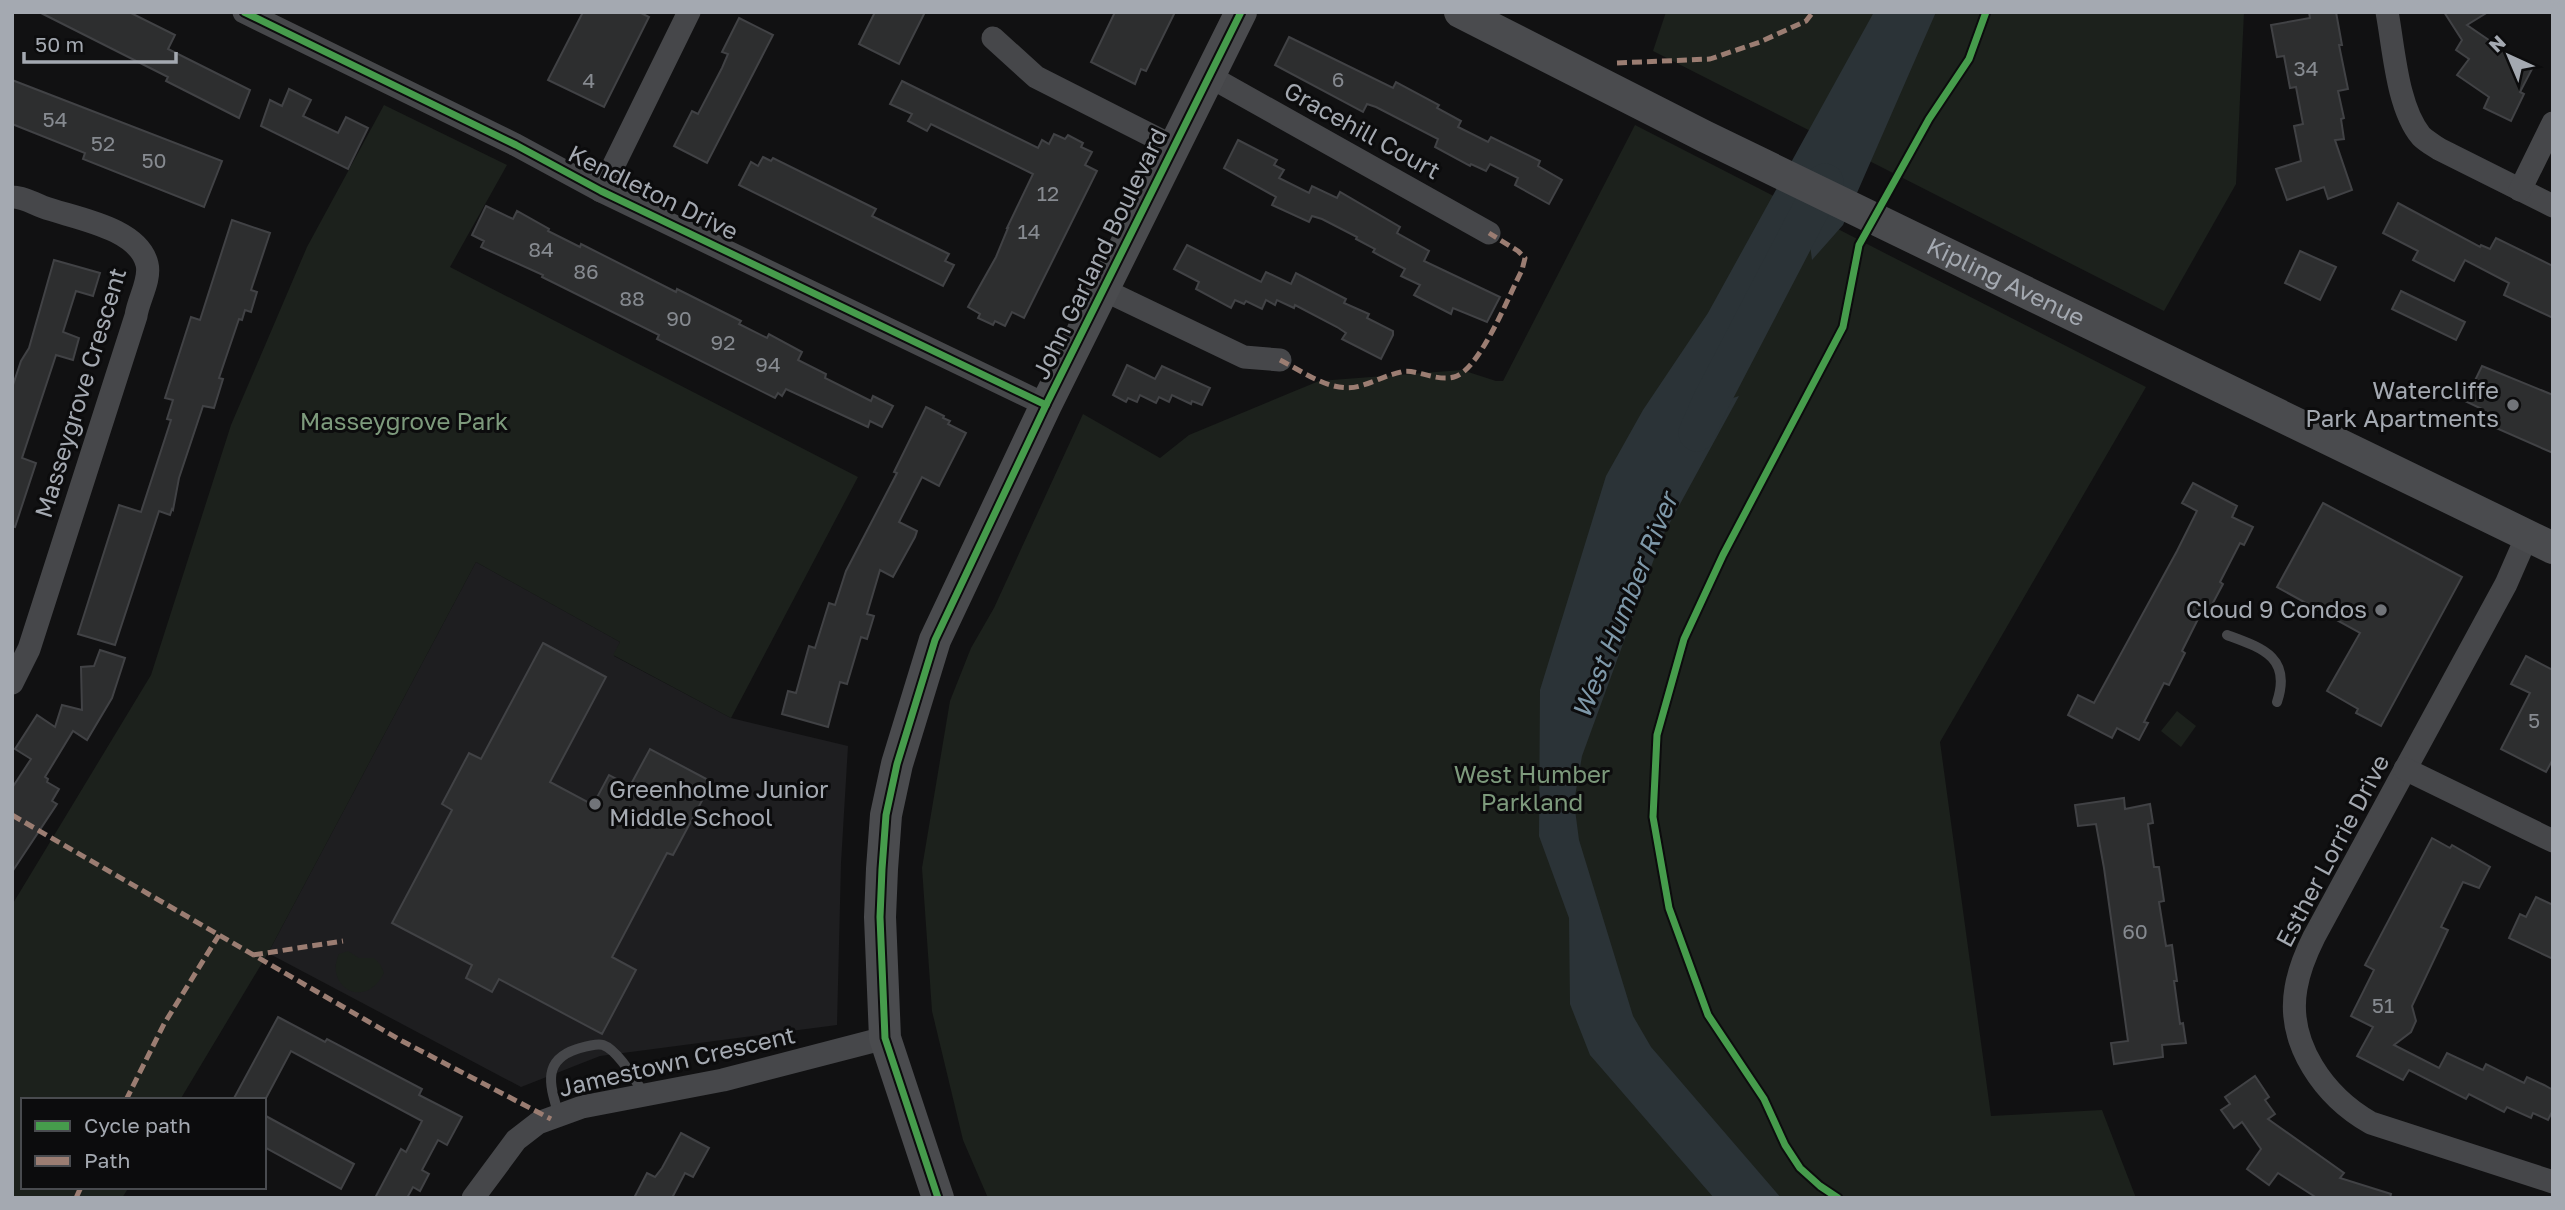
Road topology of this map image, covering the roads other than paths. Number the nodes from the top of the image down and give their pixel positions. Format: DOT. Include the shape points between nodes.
graph roads {
  1 [pos="244,12"];
  2 [pos="689,12"];
  3 [pos="1241,12"];
  4 [pos="2387,12"];
  5 [pos="1463,13"];
  6 [pos="993,38"];
  7 [pos="1209,76"];
  8 [pos="2553,122"];
  9 [pos="1174,148"];
  10 [pos="2520,190"];
  11 [pos="601,191"];
  12 [pos="12,197"];
  13 [pos="2553,206"];
  14 [pos="1489,233"];
  15 [pos="1104,290"];
  16 [pos="1280,360"];
  17 [pos="1046,405"];
  18 [pos="2540,542"];
  19 [pos="2227,635"];
  20 [pos="12,683"];
  21 [pos="2277,702"];
  22 [pos="2405,769"];
  23 [pos="2553,841"];
  24 [pos="885,1038"];
  25 [pos="645,1095"];
  26 [pos="559,1116"];
  27 [pos="2553,1182"];
  28 [pos="473,1198"];
  29 [pos="938,1198"];
  1 -- 11 [label="street, Kendleton Drive"];
  2 -- 11 [label="street"];
  3 -- 7 [label="street, John Garland Boulevard"];
  4 -- 10 [label="street" via="2404,102 2423,138"];
  5 -- 18 [label="street, Kipling Avenue" via="1704,136"];
  6 -- 9 [label="street" via="1036,76"];
  7 -- 9 [label="street, John Garland Boulevard"];
  7 -- 14 [label="street, Gracehill Court"];
  8 -- 10 [label="street"];
  9 -- 15 [label="street, John Garland Boulevard"];
  10 -- 13 [label="street"];
  11 -- 17 [label="street, Kendleton Drive"];
  12 -- 20 [label="street, Masseygrove Crescent" via="100,224 142,251 148,266 29,649"];
  15 -- 16 [label="street" via="1244,357"];
  15 -- 17 [label="street, John Garland Boulevard"];
  17 -- 24 [label="street, John Garland Boulevard" via="935,639 897,764 886,815 882,869"];
  18 -- 22 [label="street, Esther Lorrie Drive" via="2506,584"];
  19 -- 21 [label="lane" via="2264,649 2276,664 2282,688"];
  22 -- 23 [label="street"];
  22 -- 27 [label="street, Esther Lorrie Drive" via="2303,961 2295,1009 2306,1054 2327,1088 2371,1123"];
  24 -- 25 [label="street, Jamestown Crescent"];
  24 -- 29 [label="street, John Garland Boulevard"];
  25 -- 26 [label="street, Jamestown Crescent"];
  25 -- 26 [label="lane" via="604,1045 572,1050 553,1065 549,1082"];
  26 -- 28 [label="street, Jamestown Crescent" via="538,1123 516,1140"];
}
